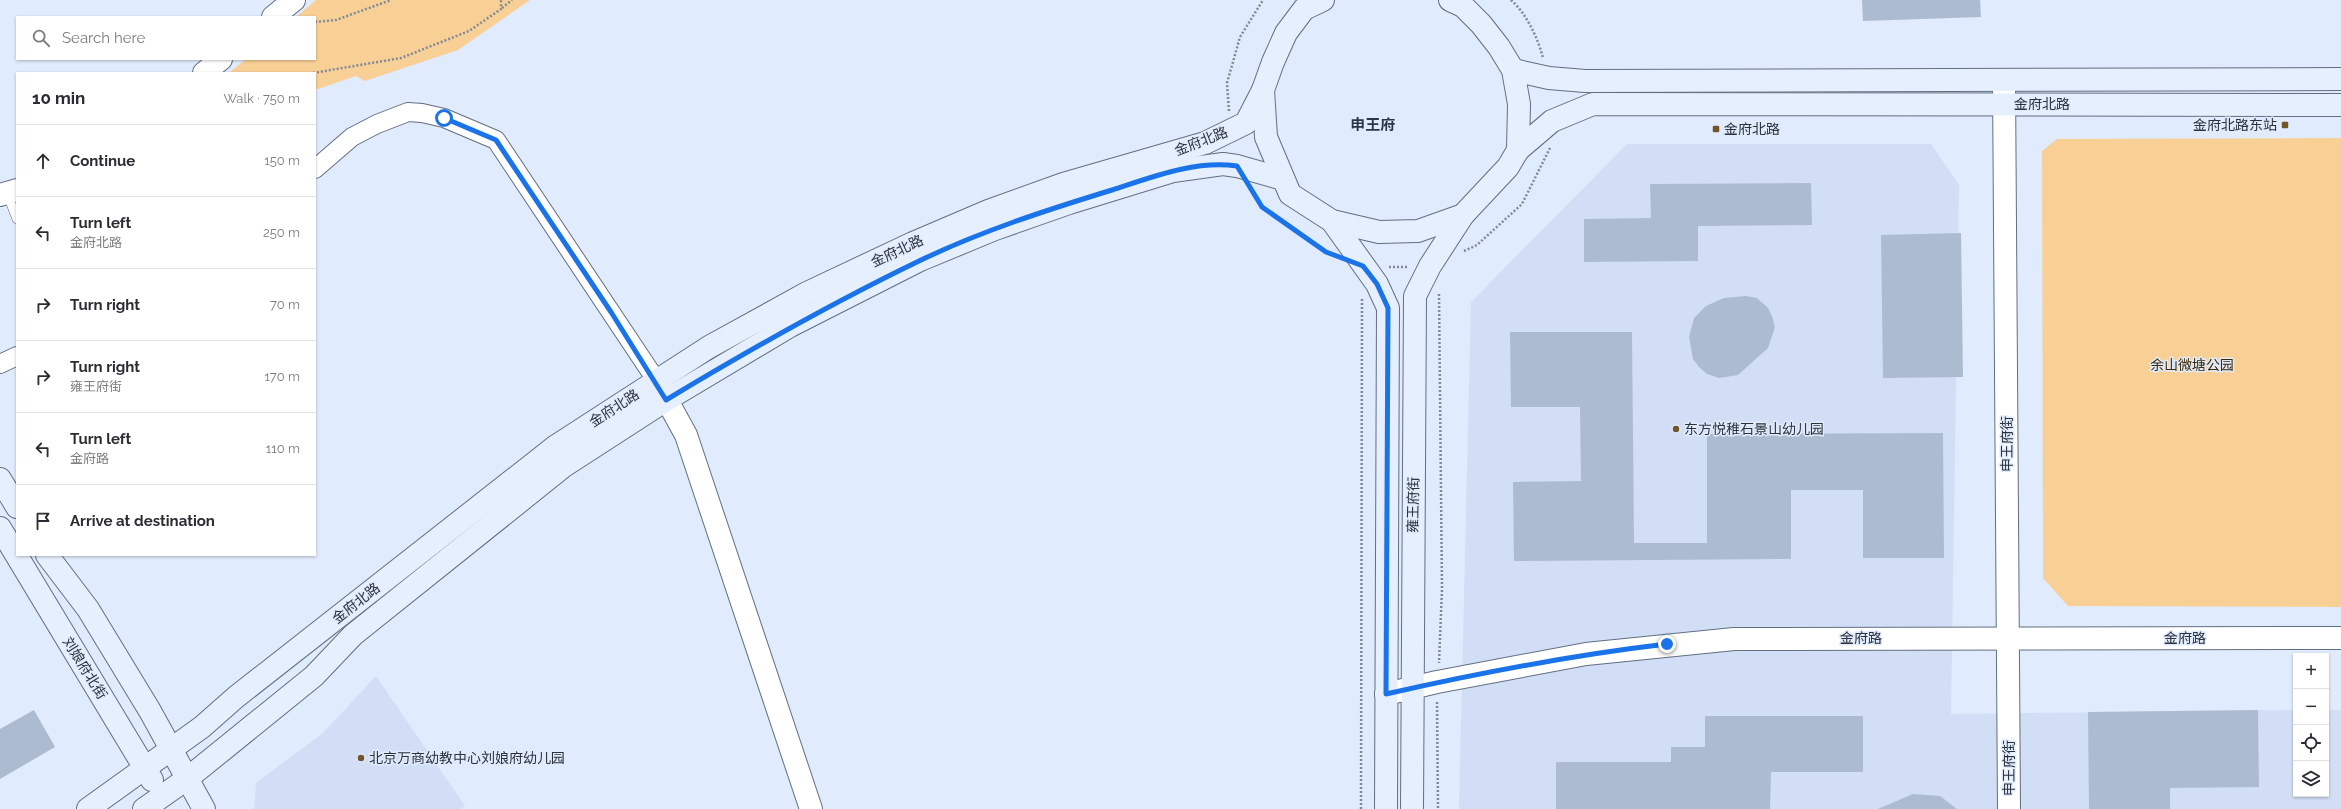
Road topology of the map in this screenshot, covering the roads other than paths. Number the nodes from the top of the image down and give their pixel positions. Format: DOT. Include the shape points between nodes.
graph roads {
  1 [pos="294,0"];
  2 [pos="1323,0"];
  3 [pos="1450,0"];
  4 [pos="274,16"];
  5 [pos="220,60"];
  6 [pos="1513,70"];
  7 [pos="205,72"];
  8 [pos="2004,80"];
  9 [pos="2341,80"];
  10 [pos="1263,90"];
  11 [pos="2005,104"];
  12 [pos="2341,105"];
  13 [pos="1518,150"];
  14 [pos="316,168"];
  15 [pos="1283,179"];
  16 [pos="8,193"];
  17 [pos="1463,215"];
  18 [pos="16,216"];
  19 [pos="1332,221"];
  20 [pos="16,356"];
  21 [pos="0,364"];
  22 [pos="656,380"];
  23 [pos="666,400"];
  24 [pos="0,479"];
  25 [pos="16,505"];
  26 [pos="0,528"];
  27 [pos="16,554"];
  28 [pos="17,556"];
  29 [pos="48,556"];
  30 [pos="2008,638"];
  31 [pos="2341,638"];
  32 [pos="1412,689"];
  33 [pos="1386,694"];
  34 [pos="171,750"];
  35 [pos="145,768"];
  36 [pos="188,778"];
  37 [pos="165,803"];
  38 [pos="88,809"];
  39 [pos="144,809"];
  40 [pos="204,809"];
  41 [pos="811,809"];
  42 [pos="1386,809"];
  43 [pos="1412,809"];
  44 [pos="2009,809"];
  1 -- 4 [label="street"];
  2 -- 10 [label="main road, 金府北路" via="1304,10 1286,32"];
  3 -- 6 [label="main road" via="1463,6 1481,24 1499,46"];
  5 -- 7 [label="street"];
  6 -- 8 [label="main road, 金府北路" via="1549,78 1601,81"];
  6 -- 13 [label="main road" via="1519,104"];
  8 -- 9 [label="main road, 金府北路"];
  8 -- 11 [label="street, 申王府街"];
  10 -- 15 [label="main road" via="1266,137"];
  10 -- 22 [label="main road, 金府北路" via="1246,123 1205,143 1063,184 988,211 913,243 807,293 709,347"];
  11 -- 12 [label="main road, 金府北路"];
  11 -- 13 [label="main road, 金府北路" via="1593,104 1552,122"];
  11 -- 30 [label="street, 申王府街"];
  13 -- 17 [label="main road, 雍王府街" via="1508,167"];
  14 -- 22 [label="street" via="352,137 408,112 444,118 496,140"];
  15 -- 19 [label="main road" via="1290,194"];
  15 -- 23 [label="main road, 金府北路" via="1223,164 1173,171 1069,203 988,232 920,260 790,326"];
  16 -- 18 [label="lane"];
  17 -- 19 [label="main road" via="1418,232 1379,232"];
  17 -- 32 [label="main road, 雍王府街" via="1430,266 1415,296"];
  19 -- 33 [label="main road, 雍王府街" via="1377,284 1388,308"];
  20 -- 21 [label="street"];
  22 -- 23 [label="street"];
  22 -- 34 [label="main road, 金府北路" via="556,446"];
  23 -- 36 [label="main road, 金府北路" via="564,466 353,635 314,676"];
  23 -- 41 [label="street" via="686,435"];
  24 -- 25 [label="main road"];
  26 -- 27 [label="main road, 刘娘府北街"];
  28 -- 35 [label="main road, 刘娘府北街"];
  29 -- 34 [label="main road" via="88,610"];
  30 -- 31 [label="street, 金府路"];
  30 -- 32 [label="street, 金府路" via="1734,639 1586,654"];
  30 -- 44 [label="street, 申王府街"];
  32 -- 33 [label="street, 金府路"];
  32 -- 43 [label="main road, 雍王府街"];
  33 -- 42 [label="main road, 雍王府街"];
  34 -- 35 [label="main road, 金府北路"];
  34 -- 36 [label="main road"];
  35 -- 37 [label="main road, 刘娘府北街"];
  35 -- 38 [label="main road, 金府北路"];
  36 -- 37 [label="main road, 金府北路"];
  36 -- 40 [label="main road"];
  37 -- 39 [label="main road, 金府北路"];
}
